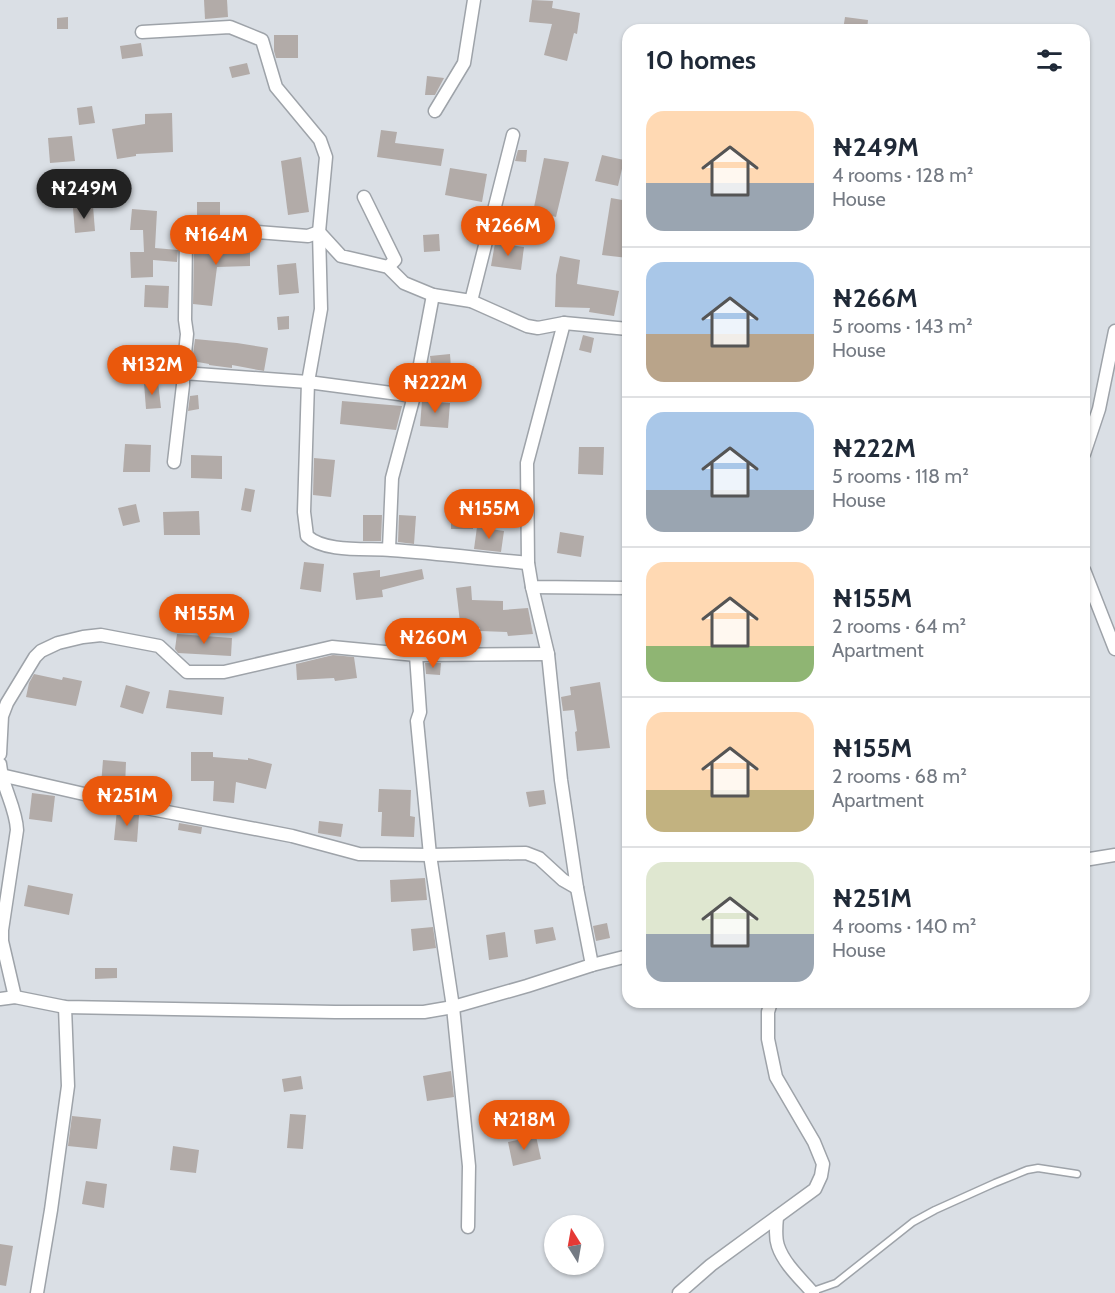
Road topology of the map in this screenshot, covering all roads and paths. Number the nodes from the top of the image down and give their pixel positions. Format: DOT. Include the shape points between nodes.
graph roads {
  1 [pos="474,0"];
  2 [pos="142,32"];
  3 [pos="435,111"];
  4 [pos="513,135"];
  5 [pos="364,197"];
  6 [pos="319,232"];
  7 [pos="388,267"];
  8 [pos="433,294"];
  9 [pos="471,301"];
  10 [pos="564,323"];
  11 [pos="622,328"];
  12 [pos="1115,331"];
  13 [pos="1114,345"];
  14 [pos="183,372"];
  15 [pos="308,382"];
  16 [pos="414,396"];
  17 [pos="1090,436"];
  18 [pos="174,462"];
  19 [pos="389,549"];
  20 [pos="528,563"];
  21 [pos="1090,585"];
  22 [pos="531,587"];
  23 [pos="622,588"];
  24 [pos="1115,649"];
  25 [pos="549,654"];
  26 [pos="416,656"];
  27 [pos="0,754"];
  28 [pos="0,770"];
  29 [pos="430,855"];
  30 [pos="1115,855"];
  31 [pos="1090,859"];
  32 [pos="577,888"];
  33 [pos="622,957"];
  34 [pos="592,964"];
  35 [pos="15,997"];
  36 [pos="0,999"];
  37 [pos="65,1007"];
  38 [pos="453,1007"];
  39 [pos="769,1008"];
  40 [pos="1077,1174"];
  41 [pos="777,1217"];
  42 [pos="468,1227"];
  43 [pos="812,1292"];
  44 [pos="37,1293"];
  45 [pos="679,1293"];
  1 -- 3 [label="street" via="464,63"];
  2 -- 6 [label="street" via="230,27 262,40 276,87 320,140 326,157"];
  4 -- 9 [label="street"];
  5 -- 7 [label="street" via="394,260"];
  6 -- 7 [label="street" via="341,256"];
  6 -- 14 [label="street" via="308,236 257,232 186,235 187,334"];
  6 -- 15 [label="street" via="321,309"];
  7 -- 8 [label="street" via="404,283"];
  8 -- 9 [label="street"];
  8 -- 16 [label="street"];
  9 -- 10 [label="street" via="527,326"];
  10 -- 11 [label="street"];
  10 -- 20 [label="street" via="527,463"];
  12 -- 13 [label="street"];
  13 -- 17 [label="street"];
  14 -- 15 [label="street"];
  14 -- 18 [label="street"];
  15 -- 16 [label="street"];
  15 -- 19 [label="street" via="304,512 307,536 325,545 356,550"];
  16 -- 19 [label="street" via="392,478"];
  19 -- 20 [label="street"];
  20 -- 22 [label="street"];
  21 -- 24 [label="street"];
  22 -- 23 [label="street"];
  22 -- 25 [label="street"];
  25 -- 26 [label="street"];
  25 -- 32 [label="street" via="561,780"];
  26 -- 27 [label="street" via="332,647 224,672 188,672 159,646 100,635 83,637 58,643 35,657 2,716"];
  26 -- 29 [label="street" via="420,712 417,721"];
  28 -- 29 [label="street" via="141,807 292,836 359,854"];
  28 -- 35 [label="street" via="17,820 2,930"];
  29 -- 32 [label="street" via="526,854 539,858"];
  29 -- 38 [label="street"];
  30 -- 31 [label="street"];
  32 -- 34 [label="street"];
  33 -- 34 [label="street"];
  34 -- 38 [label="street"];
  35 -- 36 [label="street"];
  35 -- 37 [label="street"];
  37 -- 38 [label="street" via="346,1012 424,1012"];
  37 -- 44 [label="street" via="68,1086"];
  38 -- 42 [label="street" via="469,1166"];
  39 -- 41 [label="street" via="768,1039 776,1077 823,1164 814,1189"];
  40 -- 43 [label="lane" via="1038,1168 995,1183 913,1222 836,1283"];
  41 -- 43 [label="street" via="777,1246"];
  41 -- 45 [label="street"];
}
